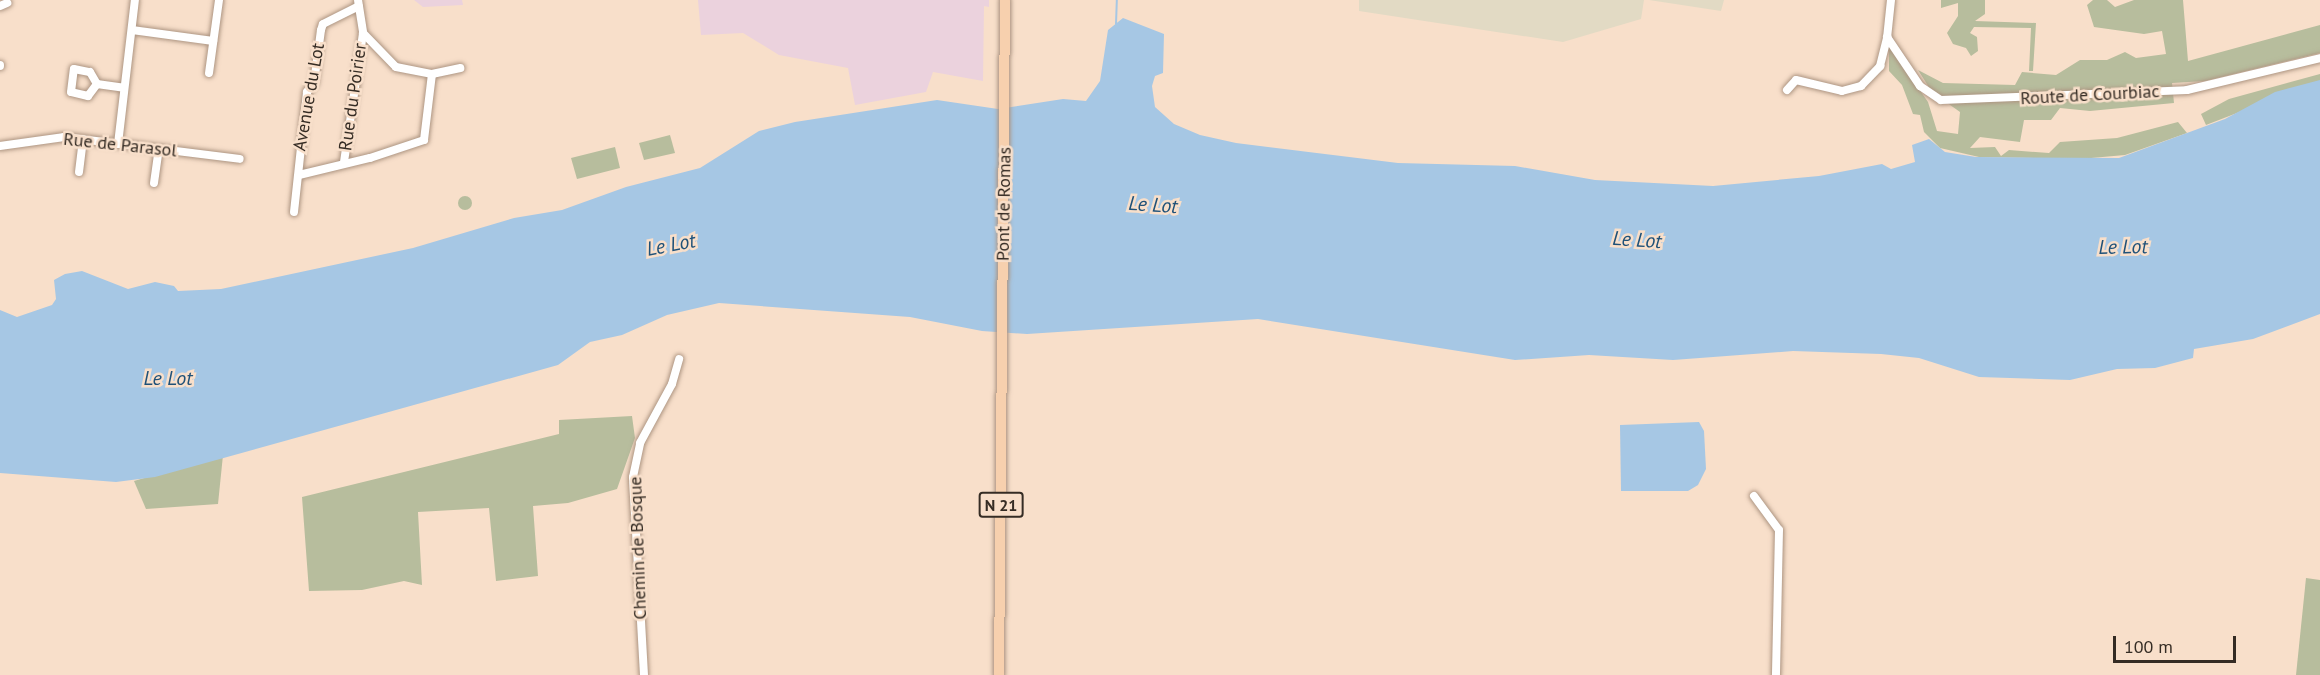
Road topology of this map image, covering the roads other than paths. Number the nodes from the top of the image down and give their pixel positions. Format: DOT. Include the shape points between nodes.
graph roads {
  1 [pos="135,0"];
  2 [pos="219,0"];
  3 [pos="1005,0"];
  4 [pos="1891,0"];
  5 [pos="359,3"];
  6 [pos="132,30"];
  7 [pos="363,33"];
  8 [pos="1887,37"];
  9 [pos="213,40"];
  10 [pos="2320,58"];
  11 [pos="460,68"];
  12 [pos="210,73"];
  13 [pos="432,74"];
  14 [pos="97,84"];
  15 [pos="124,88"];
  16 [pos="1788,90"];
  17 [pos="83,139"];
  18 [pos="118,144"];
  19 [pos="0,146"];
  20 [pos="159,149"];
  21 [pos="240,159"];
  22 [pos="344,162"];
  23 [pos="79,172"];
  24 [pos="299,175"];
  25 [pos="154,183"];
  26 [pos="294,212"];
  27 [pos="679,358"];
  28 [pos="1754,496"];
  29 [pos="644,675"];
  30 [pos="999,675"];
  31 [pos="1776,675"];
  1 -- 6 [label="street"];
  2 -- 9 [label="street"];
  3 -- 30 [label="main road, Pont de Romas / N 21"];
  4 -- 8 [label="street"];
  5 -- 7 [label="street, Avenue du Lot"];
  5 -- 24 [label="street, Avenue du Lot" via="323,24 314,83 307,92"];
  6 -- 9 [label="street"];
  6 -- 15 [label="street"];
  7 -- 13 [label="street" via="396,67"];
  7 -- 22 [label="street, Rue du Poirier"];
  8 -- 10 [label="street, Route de Courbiac" via="1920,86 1941,100 2187,90"];
  8 -- 16 [label="street" via="1876,73 1861,86 1842,91 1796,80 1789,83"];
  9 -- 12 [label="street"];
  11 -- 13 [label="street"];
  13 -- 22 [label="street, Avenue du Lot" via="424,140 370,158"];
  14 -- 15 [label="street"];
  15 -- 18 [label="street"];
  17 -- 18 [label="street, Rue de Parasol"];
  17 -- 19 [label="street, Rue de Parasol" via="64,137"];
  17 -- 23 [label="street"];
  18 -- 20 [label="street, Rue de Parasol"];
  20 -- 21 [label="street, Rue de Parasol"];
  20 -- 25 [label="street"];
  22 -- 24 [label="street, Avenue du Lot"];
  24 -- 26 [label="street, Avenue du Lot"];
  27 -- 29 [label="street, Chemin de Bosque" via="672,384 640,443 633,477"];
  28 -- 31 [label="street" via="1779,530"];
}
